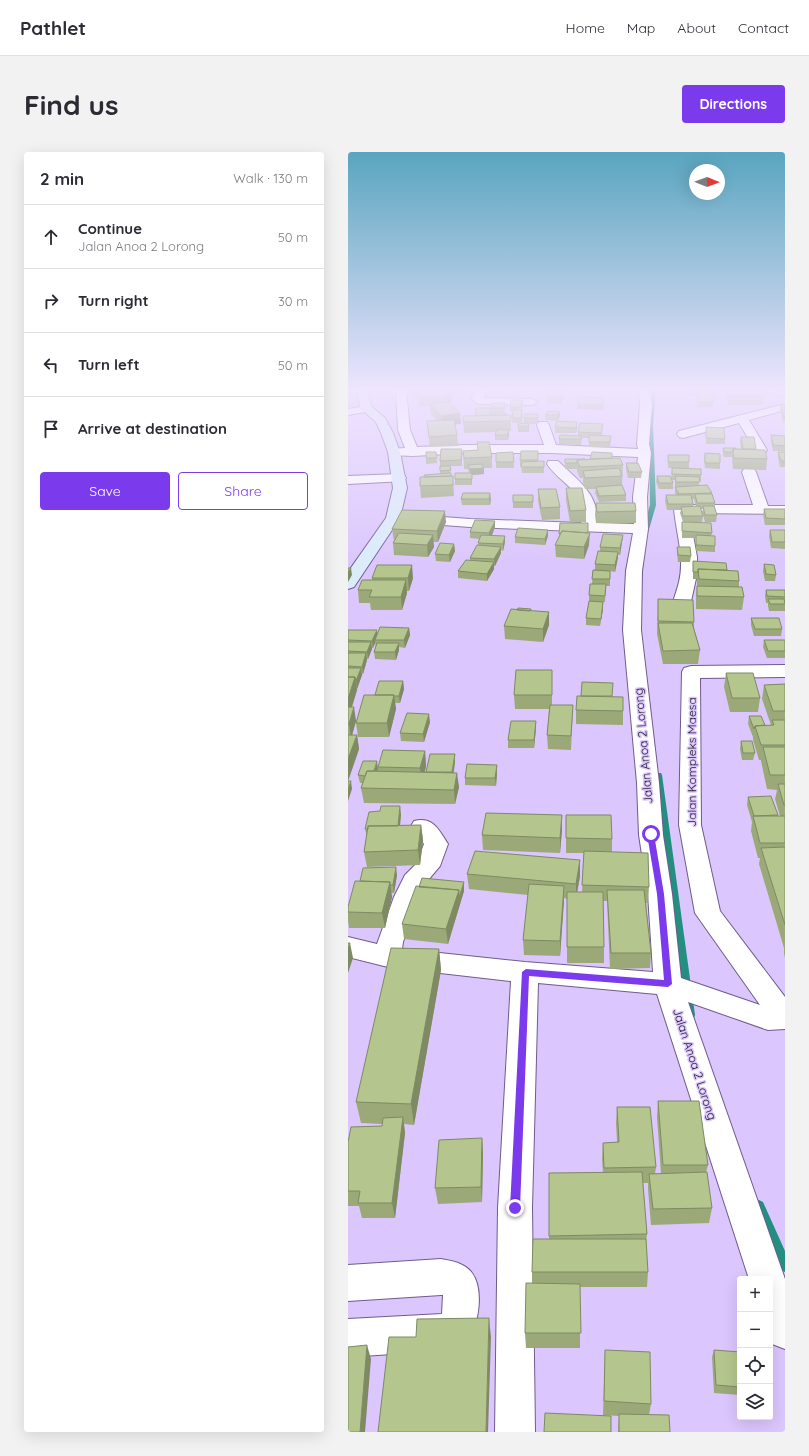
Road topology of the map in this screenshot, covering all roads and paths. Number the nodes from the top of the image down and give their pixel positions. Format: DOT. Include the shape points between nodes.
graph roads {
  1 [pos="452,450"];
  2 [pos="568,450"];
  3 [pos="644,450"];
  4 [pos="394,452"];
  5 [pos="413,452"];
  6 [pos="645,453"];
  7 [pos="553,464"];
  8 [pos="749,472"];
  9 [pos="399,478"];
  10 [pos="348,480"];
  11 [pos="762,510"];
  12 [pos="785,510"];
  13 [pos="393,518"];
  14 [pos="588,526"];
  15 [pos="641,529"];
  16 [pos="348,584"];
  17 [pos="686,658"];
  18 [pos="785,671"];
  19 [pos="422,826"];
  20 [pos="348,947"];
  21 [pos="388,957"];
  22 [pos="526,972"];
  23 [pos="668,984"];
  24 [pos="779,1018"];
  25 [pos="766,1276"];
  26 [pos="348,1283"];
  27 [pos="773,1296"];
  28 [pos="785,1332"];
  29 [pos="348,1338"];
  30 [pos="515,1432"];
  1 -- 5 [label="street"];
  2 -- 6 [label="street"];
  3 -- 6 [label="street, Jalan Anoa 2 Lorong"];
  4 -- 5 [label="street"];
  4 -- 9 [label="street"];
  6 -- 15 [label="street, Jalan Anoa 2 Lorong" via="640,497"];
  7 -- 14 [label="street" via="586,496 592,516"];
  8 -- 11 [label="street"];
  9 -- 10 [label="street"];
  9 -- 13 [label="street" via="400,488"];
  11 -- 12 [label="street, Jalan Kompleks Maesa"];
  11 -- 17 [label="street, Jalan Kompleks Maesa" via="680,502 683,530 690,557 687,586 678,618"];
  13 -- 14 [label="street"];
  13 -- 16 [label="street"];
  14 -- 15 [label="street"];
  15 -- 23 [label="street, Jalan Anoa 2 Lorong" via="634,571 632,630"];
  17 -- 18 [label="street"];
  17 -- 24 [label="street, Jalan Kompleks Maesa" via="690,825 708,913"];
  19 -- 21 [label="street" via="436,844 428,866 414,881 406,897 390,942"];
  20 -- 21 [label="street"];
  21 -- 22 [label="street"];
  22 -- 23 [label="street"];
  22 -- 30 [label="street" via="515,1208"];
  23 -- 24 [label="street"];
  23 -- 25 [label="street, Jalan Anoa 2 Lorong"];
  26 -- 29 [label="street" via="441,1277 453,1279 460,1286 461,1300 457,1325 451,1332"];
  27 -- 28 [label="street"];
}
